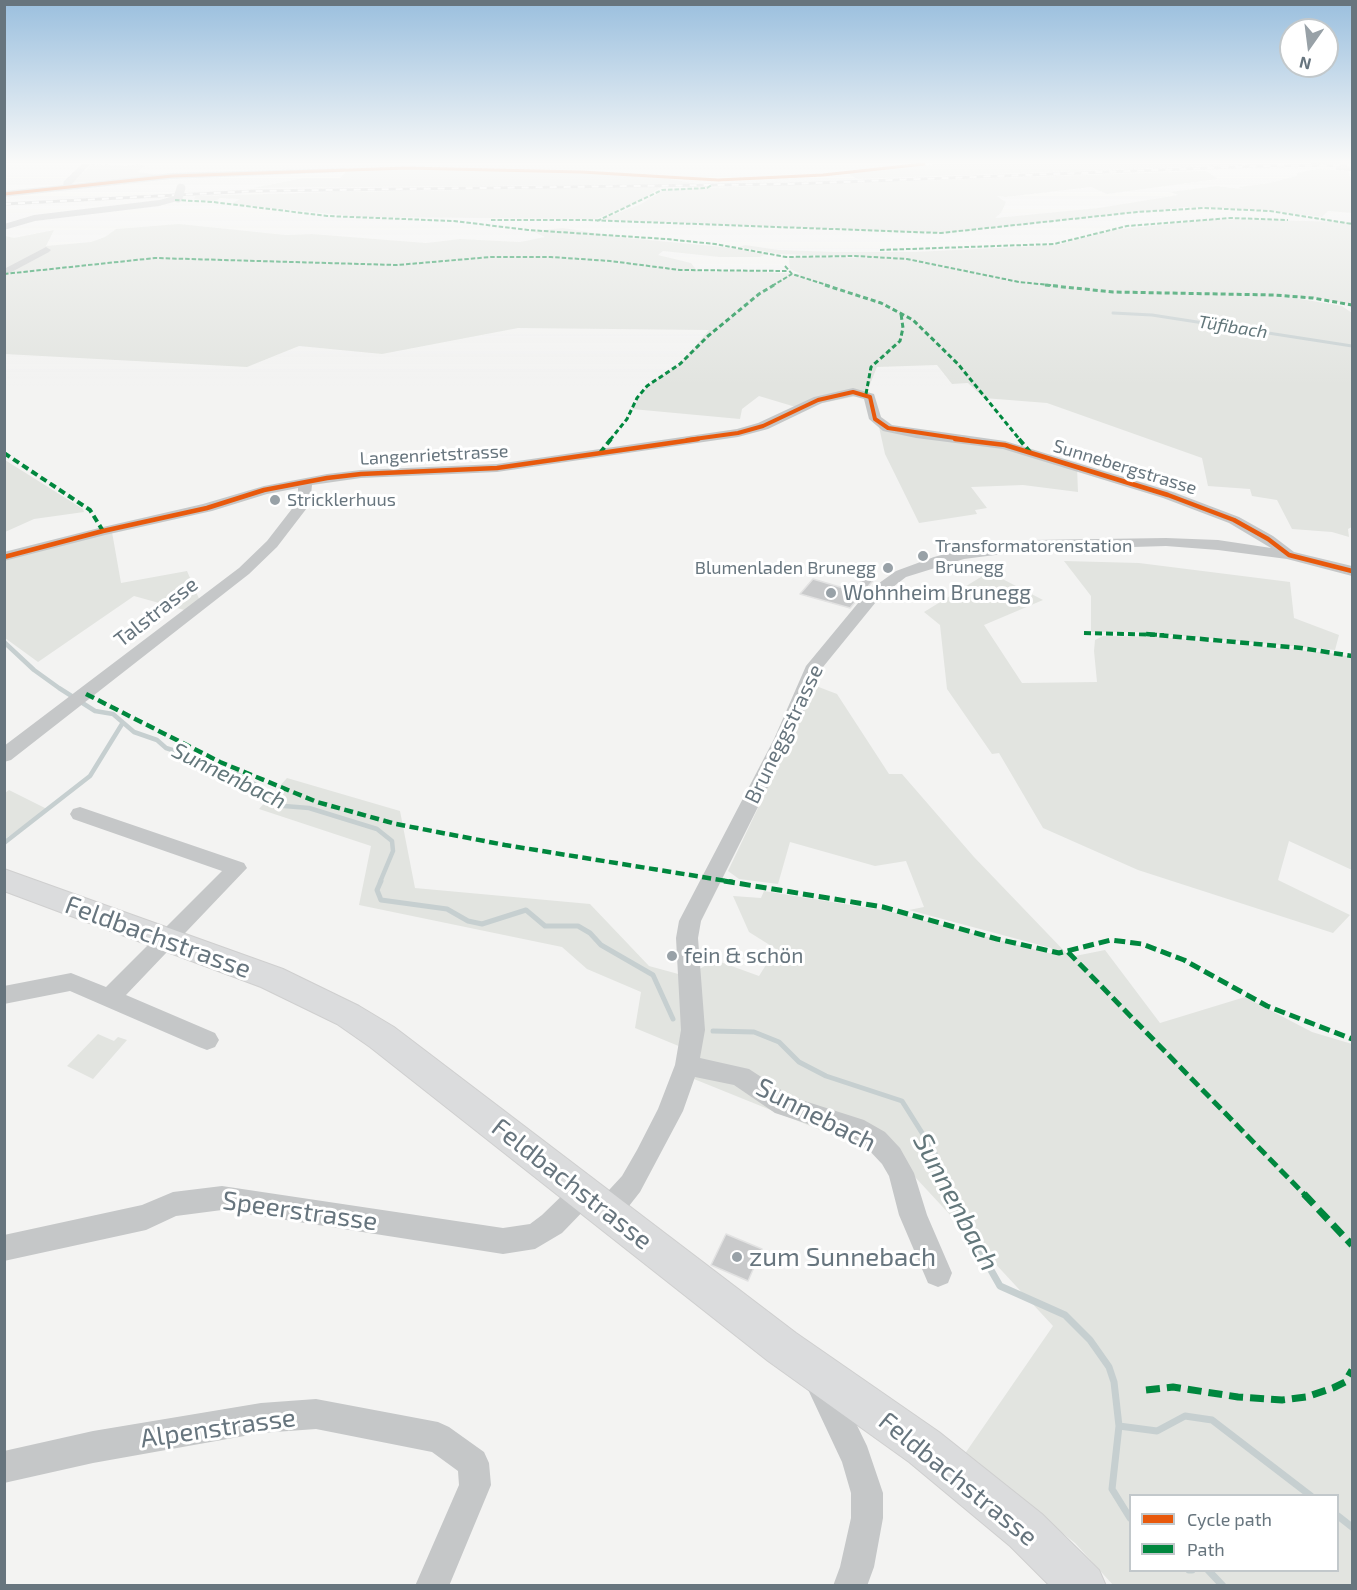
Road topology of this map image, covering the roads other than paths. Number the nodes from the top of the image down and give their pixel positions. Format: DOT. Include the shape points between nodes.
graph roads {
  1 [pos="46,250"];
  2 [pos="4,273"];
  3 [pos="866,394"];
  4 [pos="305,482"];
  5 [pos="1289,555"];
  6 [pos="4,557"];
  7 [pos="1353,571"];
  8 [pos="4,756"];
  9 [pos="80,814"];
  10 [pos="4,879"];
  11 [pos="166,940"];
  12 [pos="4,995"];
  13 [pos="108,999"];
  14 [pos="207,1040"];
  15 [pos="687,1065"];
  16 [pos="596,1202"];
  17 [pos="4,1248"];
  18 [pos="938,1273"];
  19 [pos="817,1372"];
  20 [pos="4,1467"];
  21 [pos="432,1586"];
  22 [pos="850,1586"];
  23 [pos="1083,1586"];
  1 -- 2 [label="street"];
  3 -- 4 [label="street, Langenrietstrasse" via="829,397 763,426 730,434 497,468 349,475"];
  3 -- 5 [label="street, Sunnebergstrasse" via="871,398 878,423 888,428 1005,445 1180,498 1243,525"];
  4 -- 6 [label="street, Langenrietstrasse"];
  4 -- 8 [label="street, Talstrasse" via="306,499 261,556"];
  5 -- 7 [label="street, Sunnebergstrasse"];
  5 -- 15 [label="street, Bruneggstrasse" via="1166,542 1034,545 942,559 909,571 879,589 815,666 783,740 690,921 687,938 693,1018"];
  9 -- 11 [label="street" via="237,868"];
  10 -- 11 [label="main road, Feldbachstrasse"];
  11 -- 13 [label="street"];
  11 -- 16 [label="main road, Feldbachstrasse" via="272,978 348,1015"];
  12 -- 13 [label="street" via="71,982"];
  13 -- 14 [label="street"];
  15 -- 16 [label="street, Bruneggstrasse" via="670,1111 631,1184"];
  15 -- 18 [label="street, Sunnebach" via="740,1076 784,1105 855,1128 876,1140 901,1173"];
  16 -- 17 [label="street, Speerstrasse" via="535,1236 503,1241 222,1198 173,1204 146,1217"];
  16 -- 19 [label="main road, Feldbachstrasse"];
  19 -- 22 [label="street" via="856,1457 867,1493 867,1518"];
  19 -- 23 [label="main road, Feldbachstrasse" via="953,1470 1026,1530"];
  20 -- 21 [label="street, Alpenstrasse" via="93,1447 272,1417 315,1414 438,1438 473,1463 474,1485"];
}
